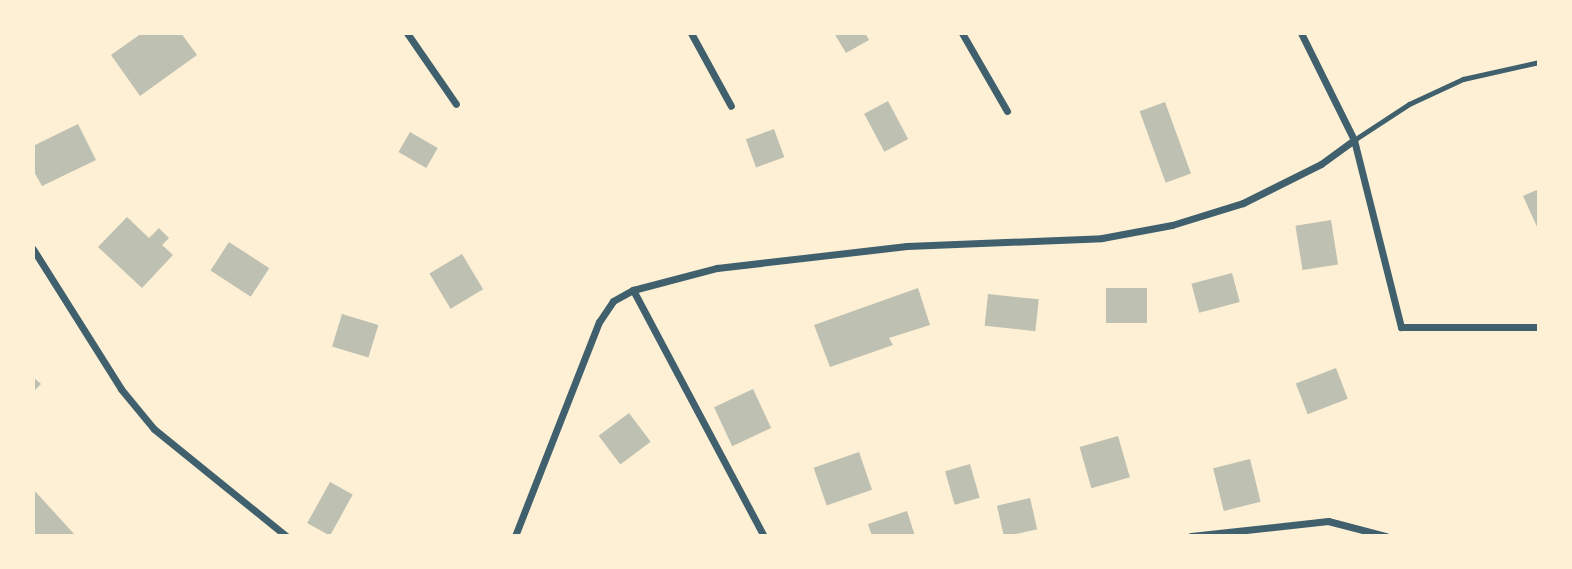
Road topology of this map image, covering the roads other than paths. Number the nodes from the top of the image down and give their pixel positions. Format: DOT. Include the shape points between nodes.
graph roads {
  1 [pos="407,33"];
  2 [pos="691,33"];
  3 [pos="962,33"];
  4 [pos="1301,33"];
  5 [pos="1539,62"];
  6 [pos="457,104"];
  7 [pos="731,106"];
  8 [pos="1007,111"];
  9 [pos="1354,140"];
  10 [pos="33,249"];
  11 [pos="634,290"];
  12 [pos="1539,327"];
  13 [pos="286,536"];
  14 [pos="515,536"];
  15 [pos="764,536"];
  16 [pos="1191,536"];
  17 [pos="1386,536"];
  1 -- 6 [label="street"];
  2 -- 7 [label="street"];
  3 -- 8 [label="street"];
  4 -- 9 [label="street"];
  5 -- 9 [label="lane" via="1463,79 1409,104"];
  9 -- 11 [label="street" via="1321,164 1243,203 1172,225 1102,239 907,246 731,267"];
  9 -- 12 [label="street" via="1401,327"];
  10 -- 13 [label="street" via="121,389 154,429"];
  11 -- 14 [label="street" via="613,300 599,322"];
  11 -- 15 [label="street"];
  16 -- 17 [label="street" via="1328,522"];
}
